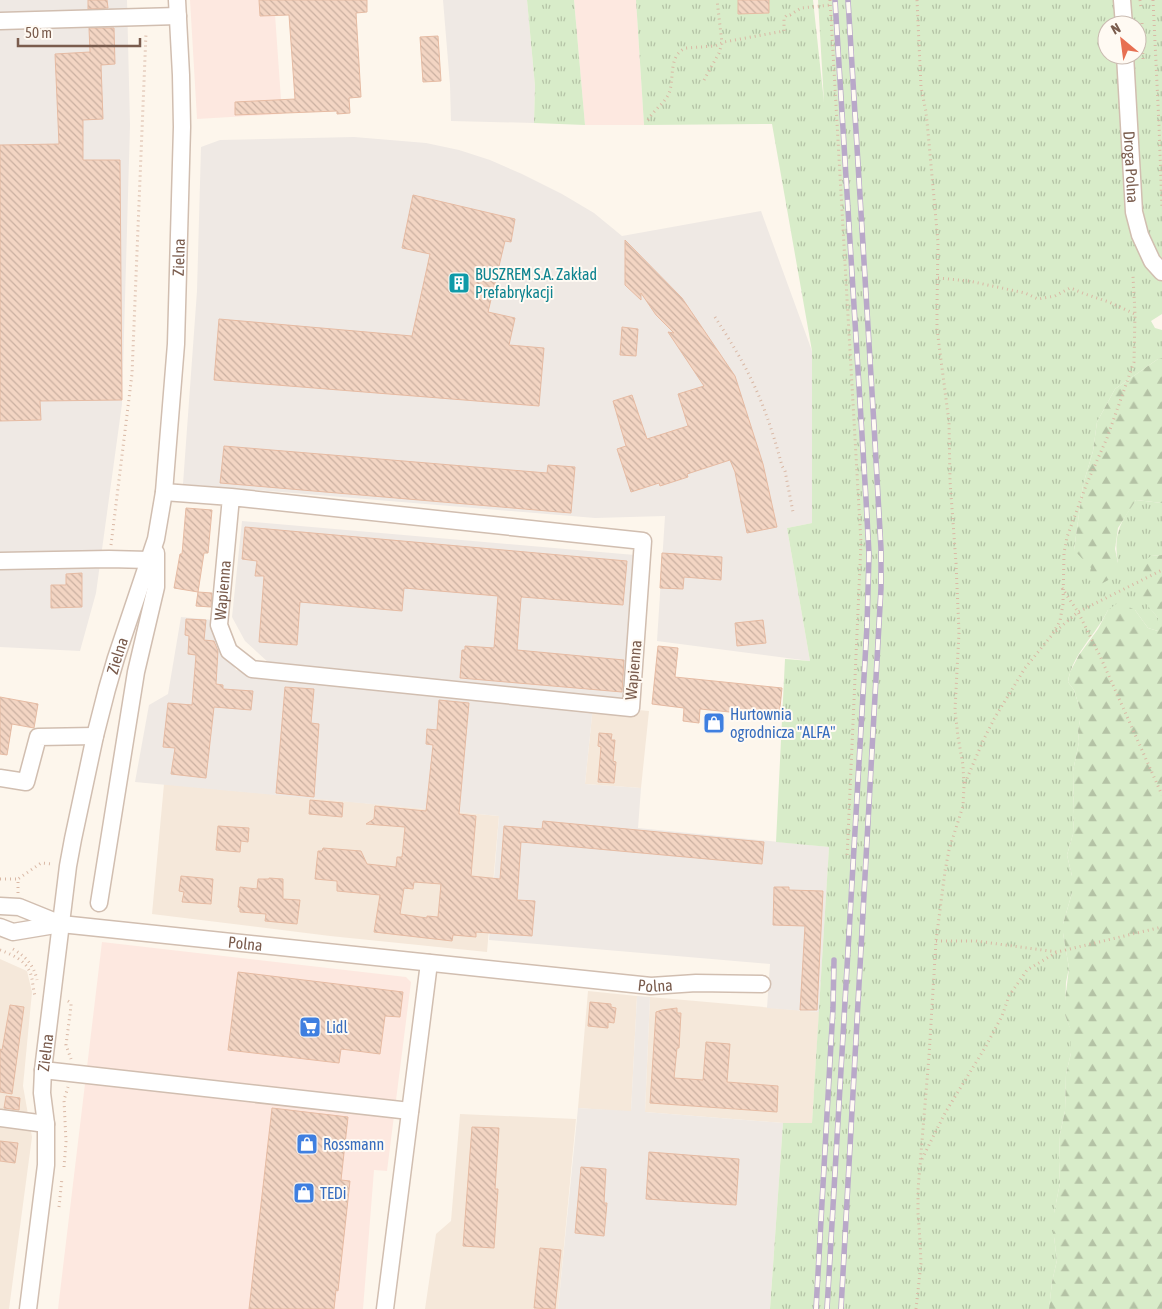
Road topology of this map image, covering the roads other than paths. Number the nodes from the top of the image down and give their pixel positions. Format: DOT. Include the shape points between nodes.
graph roads {
  1 [pos="1122,0"];
  2 [pos="178,8"];
  3 [pos="1123,15"];
  4 [pos="0,21"];
  5 [pos="1126,65"];
  6 [pos="1162,272"];
  7 [pos="164,492"];
  8 [pos="231,496"];
  9 [pos="156,539"];
  10 [pos="149,560"];
  11 [pos="0,561"];
  12 [pos="95,736"];
  13 [pos="0,778"];
  14 [pos="99,903"];
  15 [pos="0,906"];
  16 [pos="61,924"];
  17 [pos="6,929"];
  18 [pos="429,963"];
  19 [pos="762,984"];
  20 [pos="42,1070"];
  21 [pos="410,1112"];
  22 [pos="0,1118"];
  23 [pos="46,1124"];
  24 [pos="28,1309"];
  25 [pos="385,1309"];
  1 -- 3 [label="street"];
  2 -- 4 [label="street" via="146,17"];
  2 -- 7 [label="street, Zielna" via="182,127 176,344"];
  5 -- 6 [label="street, Droga Polna" via="1134,212 1152,261"];
  7 -- 8 [label="street, Wapienna"];
  7 -- 9 [label="street, Zielna"];
  8 -- 8 [label="street, Wapienna" via="643,541 631,708 252,669 229,651 219,625"];
  9 -- 10 [label="street, Zielna"];
  9 -- 14 [label="street" via="156,587 136,672"];
  10 -- 11 [label="street"];
  10 -- 12 [label="street, Zielna" via="116,658"];
  12 -- 13 [label="street" via="38,737 26,782"];
  12 -- 16 [label="street, Zielna" via="68,866"];
  15 -- 16 [label="street, Polna" via="19,907"];
  16 -- 17 [label="street, Polna"];
  16 -- 18 [label="street, Polna"];
  16 -- 20 [label="street, Zielna"];
  18 -- 19 [label="street, Polna" via="650,986"];
  18 -- 21 [label="street"];
  20 -- 21 [label="street"];
  20 -- 23 [label="street, Zielna"];
  21 -- 25 [label="street"];
  22 -- 23 [label="street"];
  23 -- 24 [label="street, Zielna" via="46,1165"];
}
